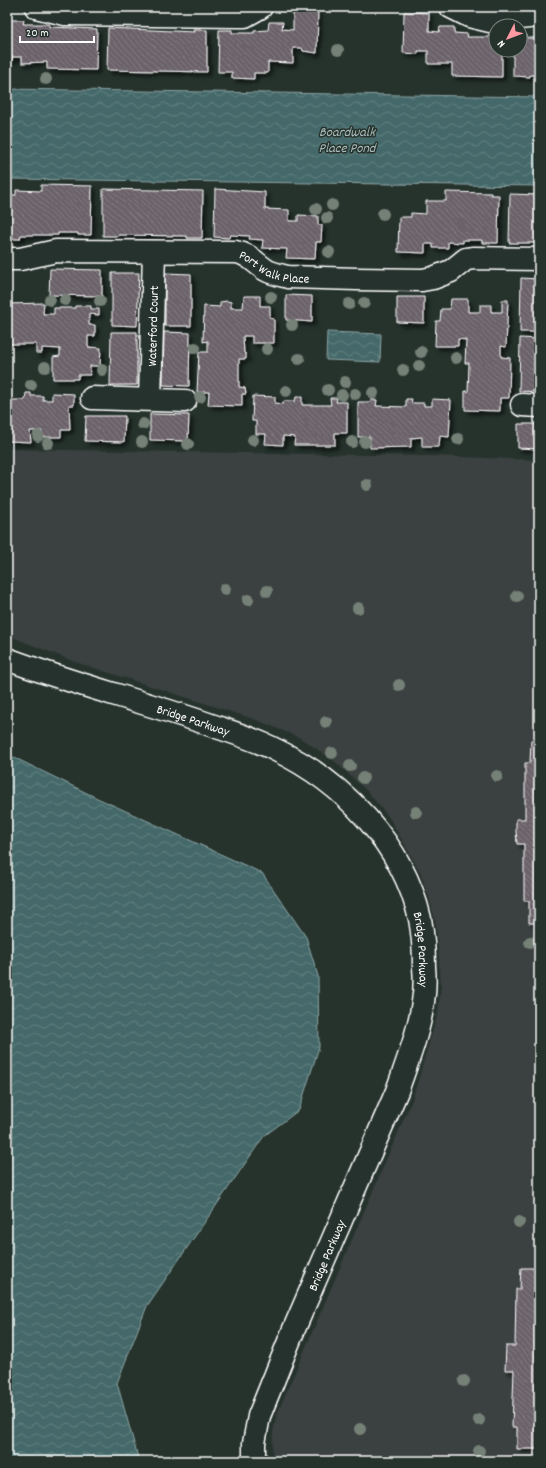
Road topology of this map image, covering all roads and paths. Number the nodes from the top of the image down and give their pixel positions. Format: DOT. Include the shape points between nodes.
graph roads {
  1 [pos="36,7"];
  2 [pos="261,7"];
  3 [pos="451,7"];
  4 [pos="539,16"];
  5 [pos="154,252"];
  6 [pos="7,259"];
  7 [pos="539,259"];
  8 [pos="92,398"];
  9 [pos="150,400"];
  10 [pos="185,401"];
  11 [pos="7,659"];
  12 [pos="254,1461"];
  1 -- 2 [label="street" via="66,14 245,16"];
  3 -- 4 [label="street" via="479,20"];
  5 -- 6 [label="street, Port Walk Place" via="56,251 20,259"];
  5 -- 7 [label="street, Port Walk Place" via="236,252 244,254 277,275 357,280 433,278 451,271 466,259 474,258"];
  5 -- 9 [label="street, Waterford Court"];
  8 -- 9 [label="street"];
  9 -- 10 [label="street"];
  11 -- 12 [label="street, Bridge Parkway" via="260,742 293,758 331,783 372,825 394,854 416,906 422,929 425,984 411,1053 259,1416"];
}
